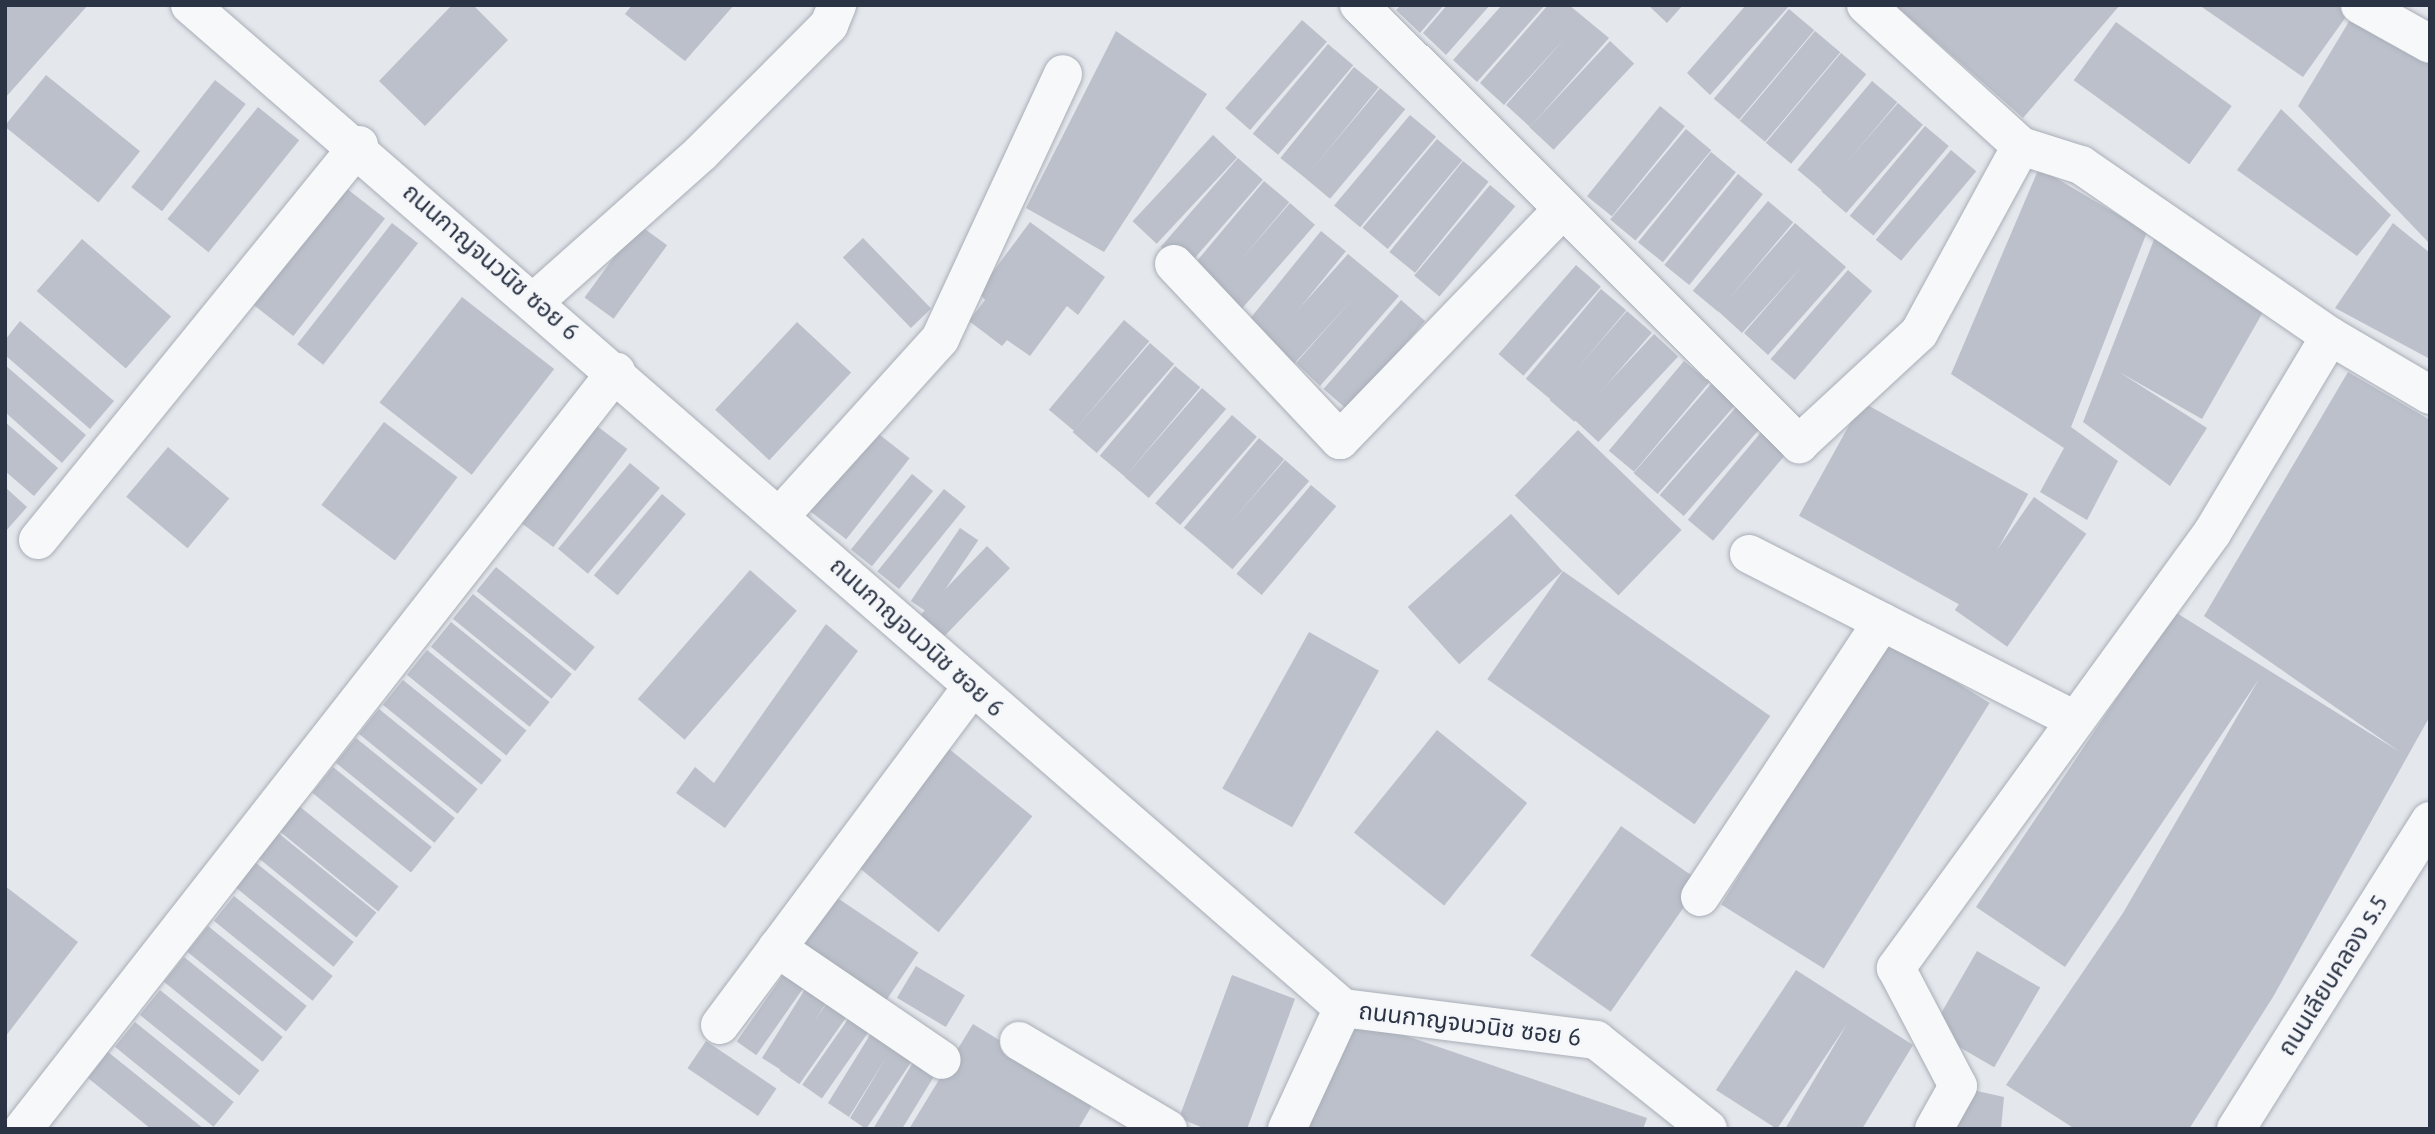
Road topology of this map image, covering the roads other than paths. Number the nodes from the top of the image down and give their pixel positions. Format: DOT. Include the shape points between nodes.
graph roads {
  1 [pos="190,5"];
  2 [pos="837,5"];
  3 [pos="1359,5"];
  4 [pos="1866,5"];
  5 [pos="2360,5"];
  6 [pos="2430,44"];
  7 [pos="1063,74"];
  8 [pos="359,145"];
  9 [pos="2021,146"];
  10 [pos="1561,211"];
  11 [pos="1174,264"];
  12 [pos="534,301"];
  13 [pos="2330,336"];
  14 [pos="616,372"];
  15 [pos="2430,395"];
  16 [pos="780,516"];
  17 [pos="38,540"];
  18 [pos="1749,554"];
  19 [pos="1882,622"];
  20 [pos="972,687"];
  21 [pos="2075,720"];
  22 [pos="2430,821"];
  23 [pos="1700,897"];
  24 [pos="777,948"];
  25 [pos="1343,1008"];
  26 [pos="720,1025"];
  27 [pos="1019,1041"];
  28 [pos="942,1060"];
  29 [pos="1126,1120"];
  30 [pos="23,1129"];
  31 [pos="1168,1129"];
  32 [pos="1287,1129"];
  33 [pos="1707,1129"];
  34 [pos="1934,1129"];
  35 [pos="2236,1129"];
  1 -- 8 [label="street, ถนนกาญจนวนิช ซอย 6"];
  2 -- 12 [label="street" via="829,25 701,153"];
  3 -- 10 [label="street"];
  4 -- 9 [label="street"];
  5 -- 6 [label="street"];
  7 -- 16 [label="street" via="940,339"];
  8 -- 12 [label="street, ถนนกาญจนวนิช ซอย 6"];
  8 -- 17 [label="street"];
  9 -- 10 [label="street" via="1919,333 1799,444"];
  9 -- 13 [label="street" via="2081,165"];
  10 -- 11 [label="street" via="1340,440"];
  12 -- 14 [label="street, ถนนกาญจนวนิช ซอย 6"];
  13 -- 15 [label="street"];
  13 -- 21 [label="street" via="2212,533"];
  14 -- 16 [label="street, ถนนกาญจนวนิช ซอย 6"];
  14 -- 30 [label="street"];
  16 -- 20 [label="street, ถนนกาญจนวนิช ซอย 6"];
  18 -- 19 [label="street"];
  19 -- 21 [label="street"];
  19 -- 23 [label="street"];
  20 -- 24 [label="street"];
  20 -- 25 [label="street, ถนนกาญจนวนิช ซอย 6"];
  21 -- 34 [label="street" via="1896,968 1958,1086"];
  22 -- 35 [label="street, ถนนเลียบคลอง ร.5"];
  24 -- 26 [label="street"];
  24 -- 28 [label="street"];
  25 -- 32 [label="street"];
  25 -- 33 [label="street, ถนนกาญจนวนิช ซอย 6" via="1596,1040"];
  27 -- 29 [label="street"];
  29 -- 31 [label="street"];
}
